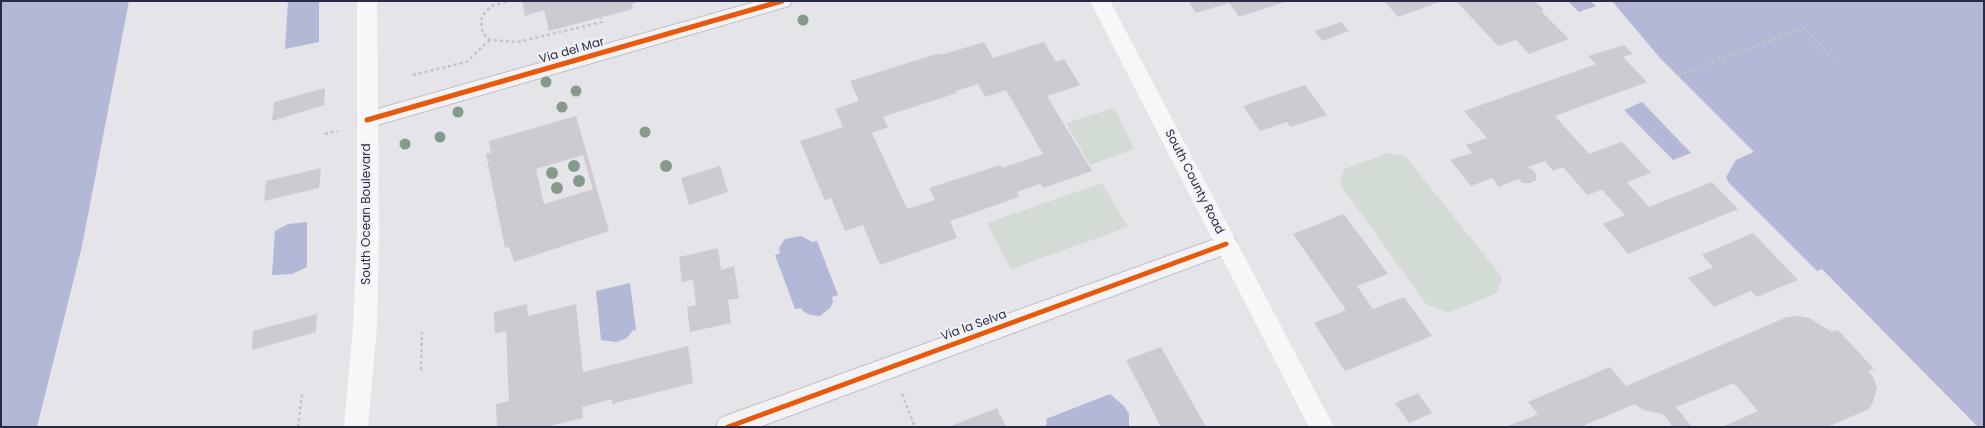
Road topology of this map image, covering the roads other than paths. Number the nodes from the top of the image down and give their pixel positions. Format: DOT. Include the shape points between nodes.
graph roads {
  1 [pos="367,1"];
  2 [pos="782,1"];
  3 [pos="1100,1"];
  4 [pos="367,120"];
  5 [pos="1226,244"];
  6 [pos="356,427"];
  7 [pos="728,427"];
  8 [pos="1322,427"];
  1 -- 4 [label="main road, South Ocean Boulevard"];
  2 -- 4 [label="street, Via del Mar"];
  3 -- 5 [label="main road, South County Road"];
  4 -- 6 [label="main road, South Ocean Boulevard" via="368,236 365,327"];
  5 -- 7 [label="street, Via la Selva"];
  5 -- 8 [label="main road, South County Road"];
}
